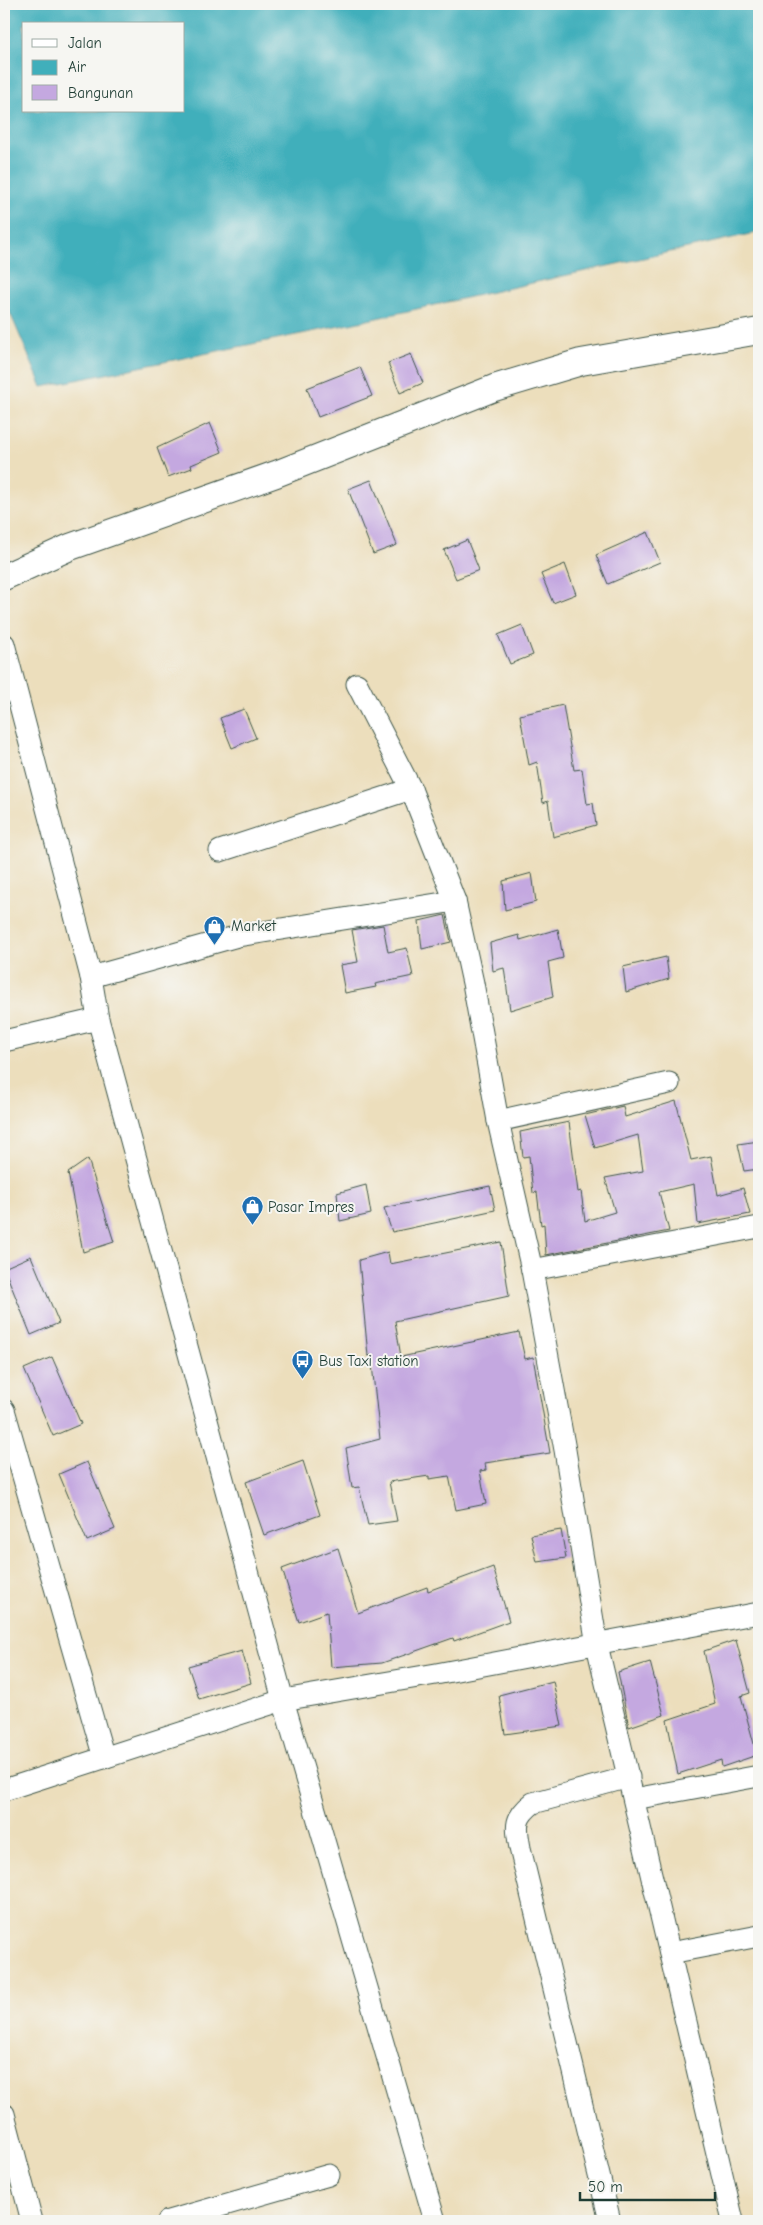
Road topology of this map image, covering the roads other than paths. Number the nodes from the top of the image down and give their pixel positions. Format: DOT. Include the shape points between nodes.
graph roads {
  1 [pos="759,331"];
  2 [pos="4,577"];
  3 [pos="4,644"];
  4 [pos="357,684"];
  5 [pos="411,788"];
  6 [pos="220,851"];
  7 [pos="455,900"];
  8 [pos="91,977"];
  9 [pos="98,1019"];
  10 [pos="4,1041"];
  11 [pos="670,1084"];
  12 [pos="498,1121"];
  13 [pos="759,1227"];
  14 [pos="532,1270"];
  15 [pos="4,1410"];
  16 [pos="759,1613"];
  17 [pos="597,1645"];
  18 [pos="284,1700"];
  19 [pos="104,1758"];
  20 [pos="759,1776"];
  21 [pos="628,1777"];
  22 [pos="4,1790"];
  23 [pos="634,1799"];
  24 [pos="759,1936"];
  25 [pos="670,1953"];
  26 [pos="4,2114"];
  27 [pos="329,2175"];
  28 [pos="32,2221"];
  29 [pos="168,2221"];
  30 [pos="435,2221"];
  31 [pos="610,2221"];
  32 [pos="732,2221"];
  1 -- 2 [label="main road" via="581,362 494,388 276,474 70,547"];
  3 -- 8 [label="street"];
  4 -- 5 [label="street"];
  5 -- 6 [label="street"];
  5 -- 7 [label="street"];
  7 -- 8 [label="street" via="238,936"];
  7 -- 12 [label="street" via="474,983"];
  8 -- 9 [label="street"];
  9 -- 10 [label="street"];
  9 -- 18 [label="street"];
  11 -- 12 [label="street"];
  12 -- 14 [label="street"];
  13 -- 14 [label="street"];
  14 -- 17 [label="street"];
  15 -- 19 [label="street"];
  16 -- 17 [label="street"];
  17 -- 18 [label="street"];
  17 -- 21 [label="street"];
  18 -- 19 [label="street"];
  18 -- 30 [label="street"];
  19 -- 22 [label="street"];
  20 -- 23 [label="street"];
  21 -- 23 [label="street"];
  21 -- 31 [label="street" via="532,1803 522,1811 517,1829"];
  23 -- 25 [label="street"];
  24 -- 25 [label="street"];
  25 -- 32 [label="street"];
  26 -- 28 [label="street"];
  27 -- 29 [label="street"];
}
